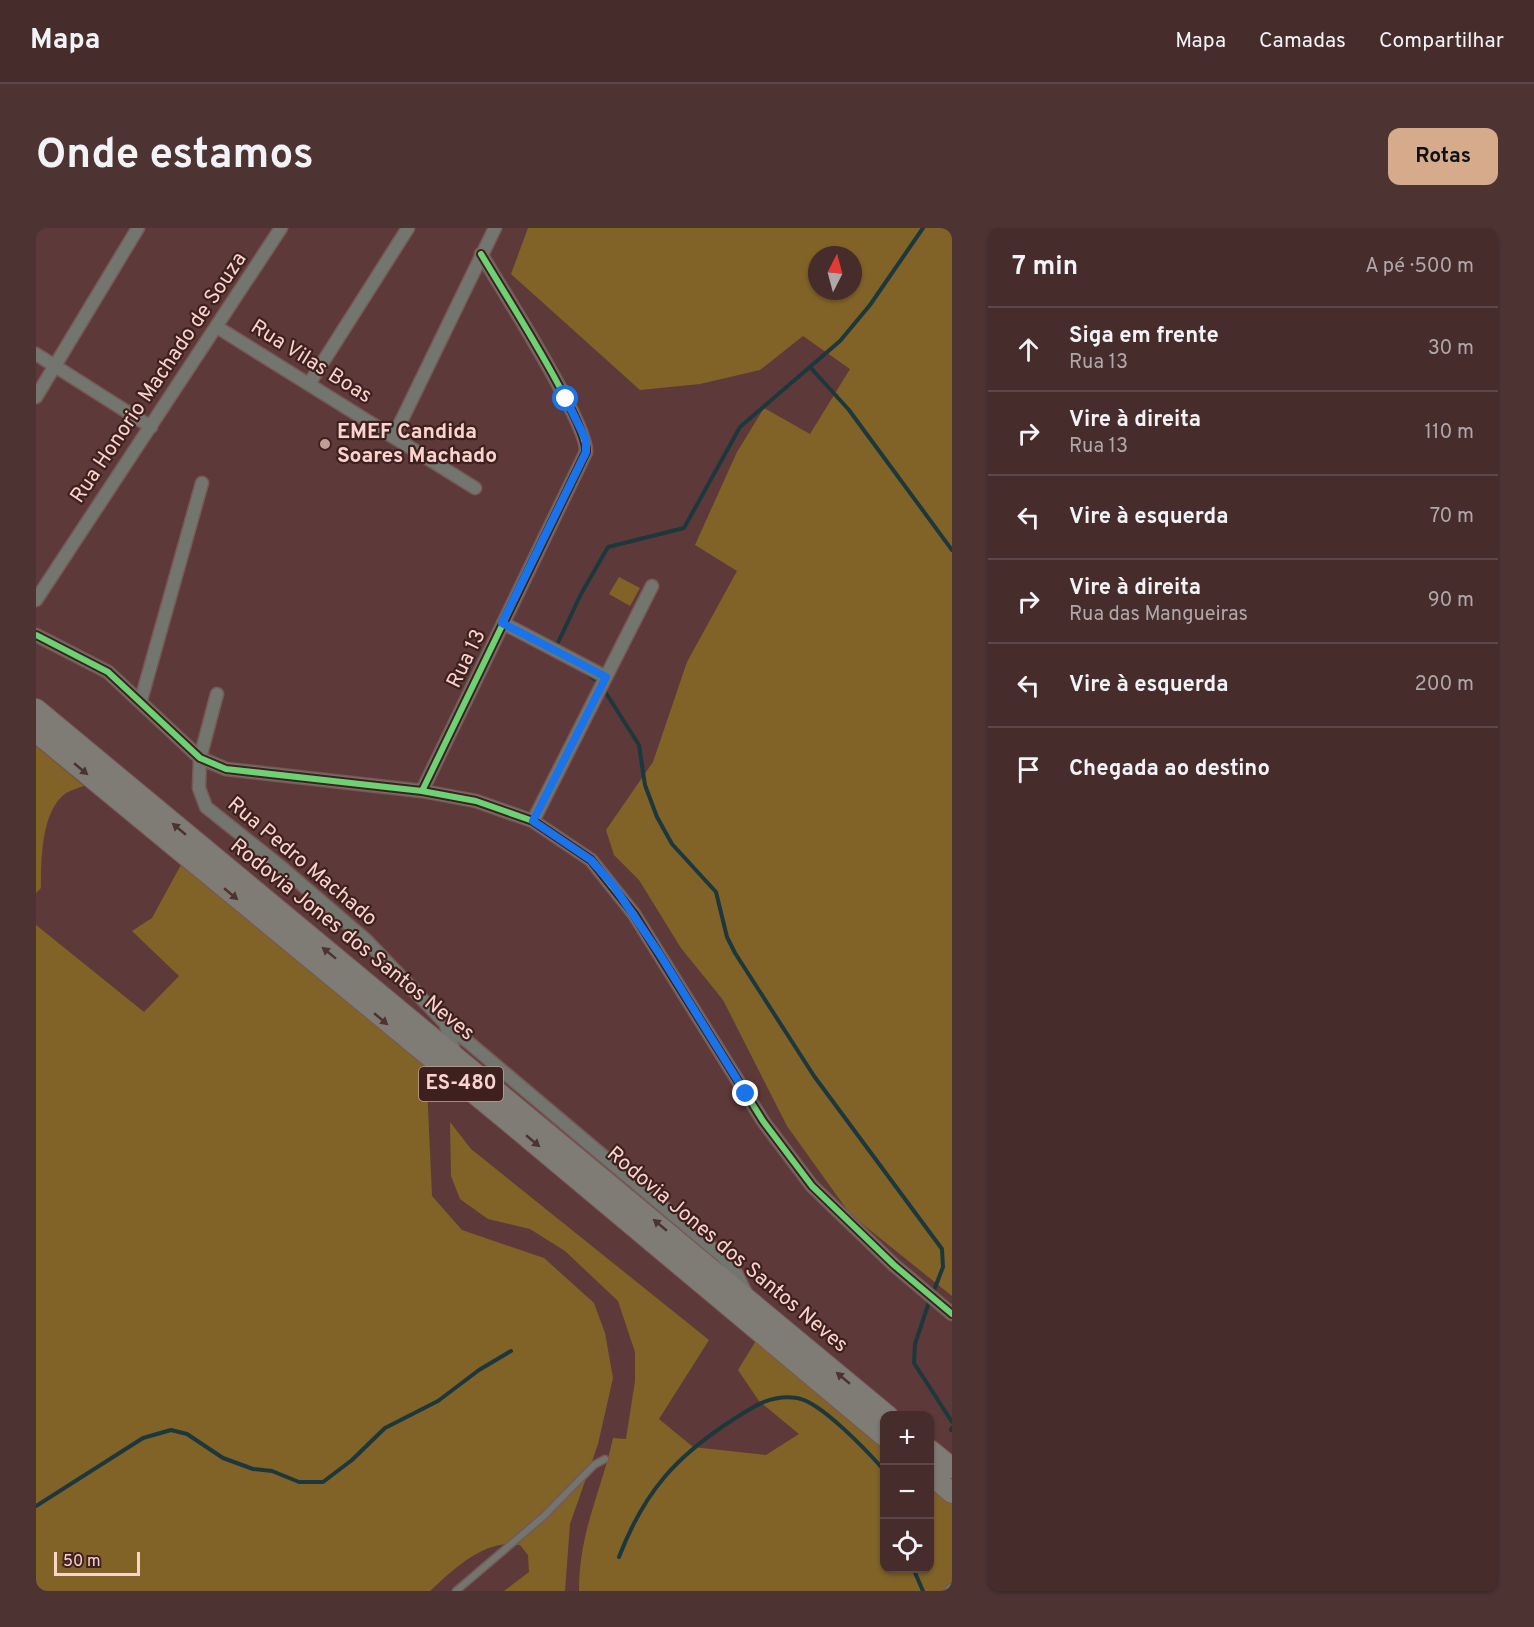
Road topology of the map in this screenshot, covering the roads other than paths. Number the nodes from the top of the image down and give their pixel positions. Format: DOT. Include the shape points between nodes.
graph roads {
  1 [pos="138,228"];
  2 [pos="281,228"];
  3 [pos="408,228"];
  4 [pos="495,228"];
  5 [pos="481,254"];
  6 [pos="217,327"];
  7 [pos="36,354"];
  8 [pos="54,366"];
  9 [pos="309,384"];
  10 [pos="36,397"];
  11 [pos="150,427"];
  12 [pos="394,436"];
  13 [pos="202,483"];
  14 [pos="475,488"];
  15 [pos="652,586"];
  16 [pos="36,600"];
  17 [pos="502,623"];
  18 [pos="40,637"];
  19 [pos="606,677"];
  20 [pos="217,694"];
  21 [pos="141,700"];
  22 [pos="36,709"];
  23 [pos="36,732"];
  24 [pos="200,758"];
  25 [pos="422,791"];
  26 [pos="533,821"];
  27 [pos="445,1023"];
  28 [pos="456,1056"];
  29 [pos="752,1304"];
  30 [pos="952,1314"];
  31 [pos="882,1411"];
  32 [pos="880,1432"];
  33 [pos="934,1453"];
  34 [pos="605,1459"];
  35 [pos="952,1468"];
  36 [pos="934,1477"];
  37 [pos="952,1492"];
  38 [pos="456,1591"];
  1 -- 8 [label="street"];
  2 -- 6 [label="street, Rua Honorio Machado de Souza"];
  3 -- 9 [label="street"];
  4 -- 5 [label="street"];
  5 -- 12 [label="street"];
  5 -- 17 [label="street, Rua 13" via="566,399 586,446"];
  6 -- 9 [label="street, Rua Vilas Boas"];
  6 -- 11 [label="street, Rua Honorio Machado de Souza"];
  7 -- 8 [label="street"];
  8 -- 10 [label="street"];
  8 -- 11 [label="street"];
  9 -- 12 [label="street, Rua Vilas Boas"];
  11 -- 16 [label="street, Rua Honorio Machado de Souza"];
  12 -- 14 [label="street, Rua Vilas Boas"];
  13 -- 21 [label="street"];
  15 -- 19 [label="street"];
  17 -- 19 [label="street"];
  17 -- 25 [label="street, Rua 13"];
  18 -- 21 [label="street" via="108,672"];
  19 -- 26 [label="street"];
  20 -- 24 [label="street, Rua Pedro Machado"];
  21 -- 24 [label="street"];
  28 -- 22 [label="main road, Rodovia Jones dos Santos Neves / ES-480, one-way"];
  23 -- 32 [label="main road, Rodovia Jones dos Santos Neves / ES-480, one-way"];
  24 -- 25 [label="street" via="226,770"];
  24 -- 27 [label="street, Rua Pedro Machado" via="199,788 206,807 365,939"];
  25 -- 26 [label="street" via="476,801"];
  26 -- 30 [label="street" via="591,860 613,885 763,1121 812,1186"];
  27 -- 28 [label="street, Rua Pedro Machado"];
  27 -- 29 [label="street, Rua Pedro Machado" via="723,1257"];
  29 -- 28 [label="main road, Rodovia Jones dos Santos Neves / ES-480, one-way"];
  31 -- 29 [label="main road, Rodovia Jones dos Santos Neves / ES-480, one-way"];
  33 -- 35 [label="main road"];
  34 -- 38 [label="lane"];
  36 -- 37 [label="main road"];
}
